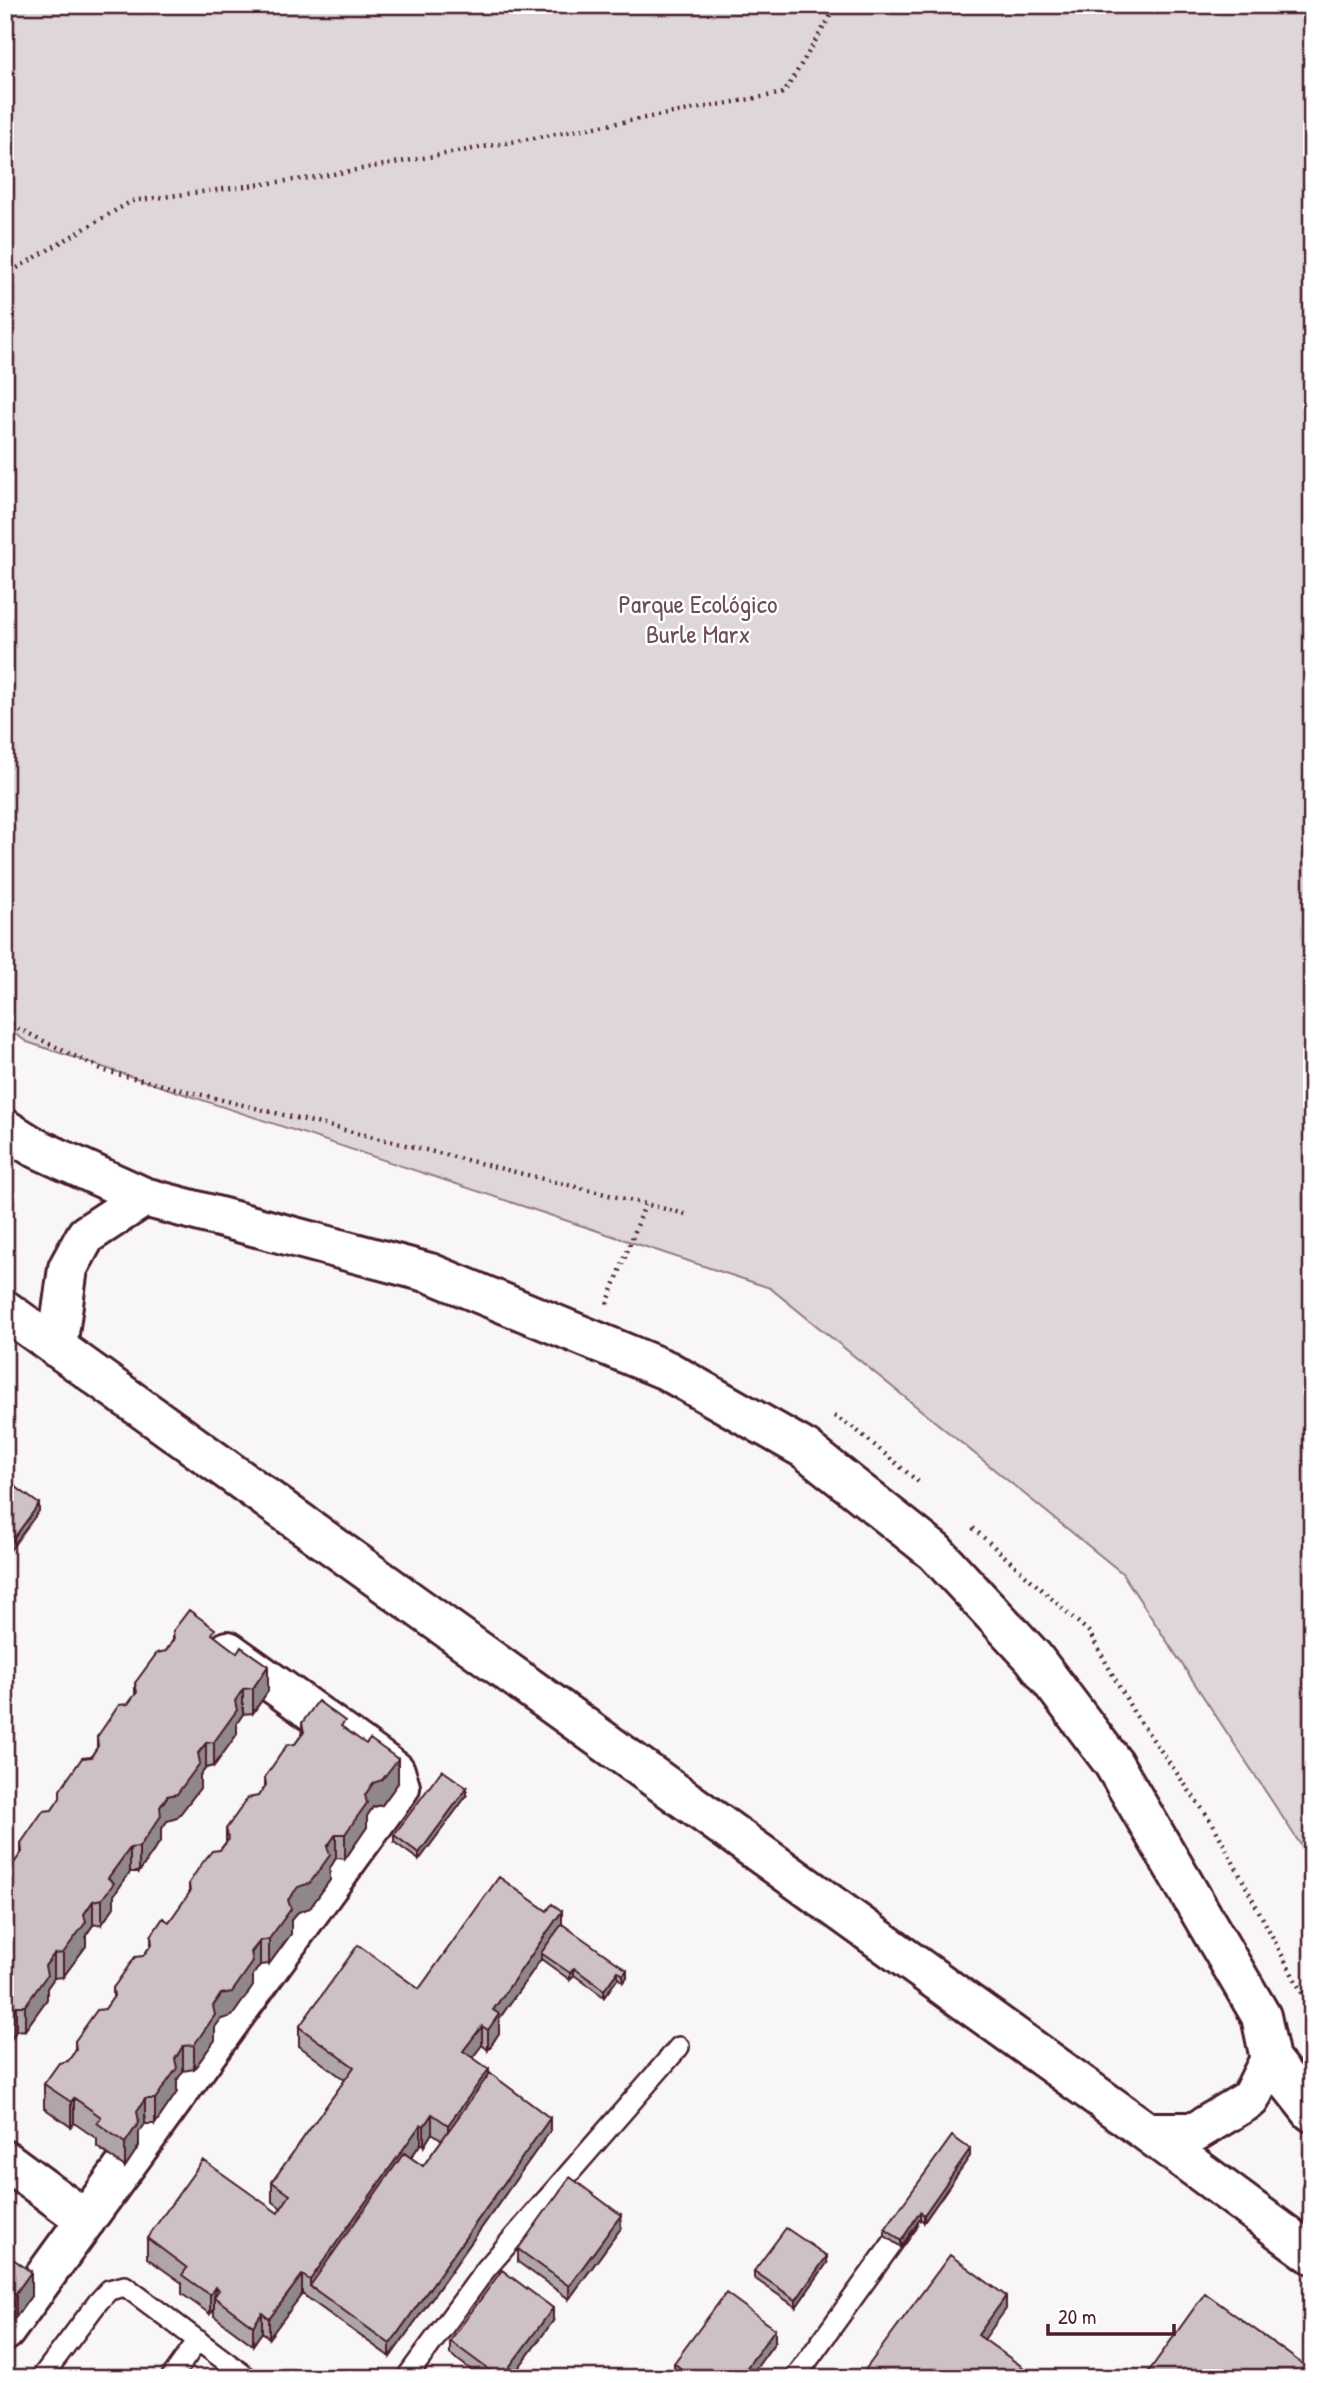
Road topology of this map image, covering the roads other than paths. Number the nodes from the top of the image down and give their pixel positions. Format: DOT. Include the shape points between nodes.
graph roads {
  1 [pos="5,1129"];
  2 [pos="144,1197"];
  3 [pos="5,1310"];
  4 [pos="57,1348"];
  5 [pos="203,1632"];
  6 [pos="679,2046"];
  7 [pos="1270,2059"];
  8 [pos="1312,2112"];
  9 [pos="1147,2132"];
  10 [pos="5,2160"];
  11 [pos="86,2220"];
  12 [pos="906,2223"];
  13 [pos="1312,2254"];
  14 [pos="5,2331"];
  15 [pos="198,2340"];
  16 [pos="41,2378"];
  17 [pos="171,2378"];
  18 [pos="248,2378"];
  19 [pos="406,2378"];
  20 [pos="795,2378"];
  1 -- 2 [label="street"];
  2 -- 4 [label="street" via="86,1234 68,1268"];
  2 -- 7 [label="street" via="430,1273 666,1370 805,1449 934,1552 1033,1657 1113,1763 1261,2016"];
  3 -- 4 [label="street"];
  4 -- 9 [label="street"];
  5 -- 11 [label="street" via="395,1771 400,1787"];
  6 -- 19 [label="lane" via="486,2269"];
  7 -- 8 [label="street"];
  7 -- 9 [label="street" via="1250,2099 1206,2126 1195,2132"];
  9 -- 13 [label="street"];
  10 -- 11 [label="street"];
  11 -- 14 [label="street"];
  12 -- 20 [label="lane"];
  15 -- 16 [label="lane" via="125,2286 109,2290 98,2302"];
  15 -- 17 [label="lane"];
  15 -- 18 [label="lane"];
}
